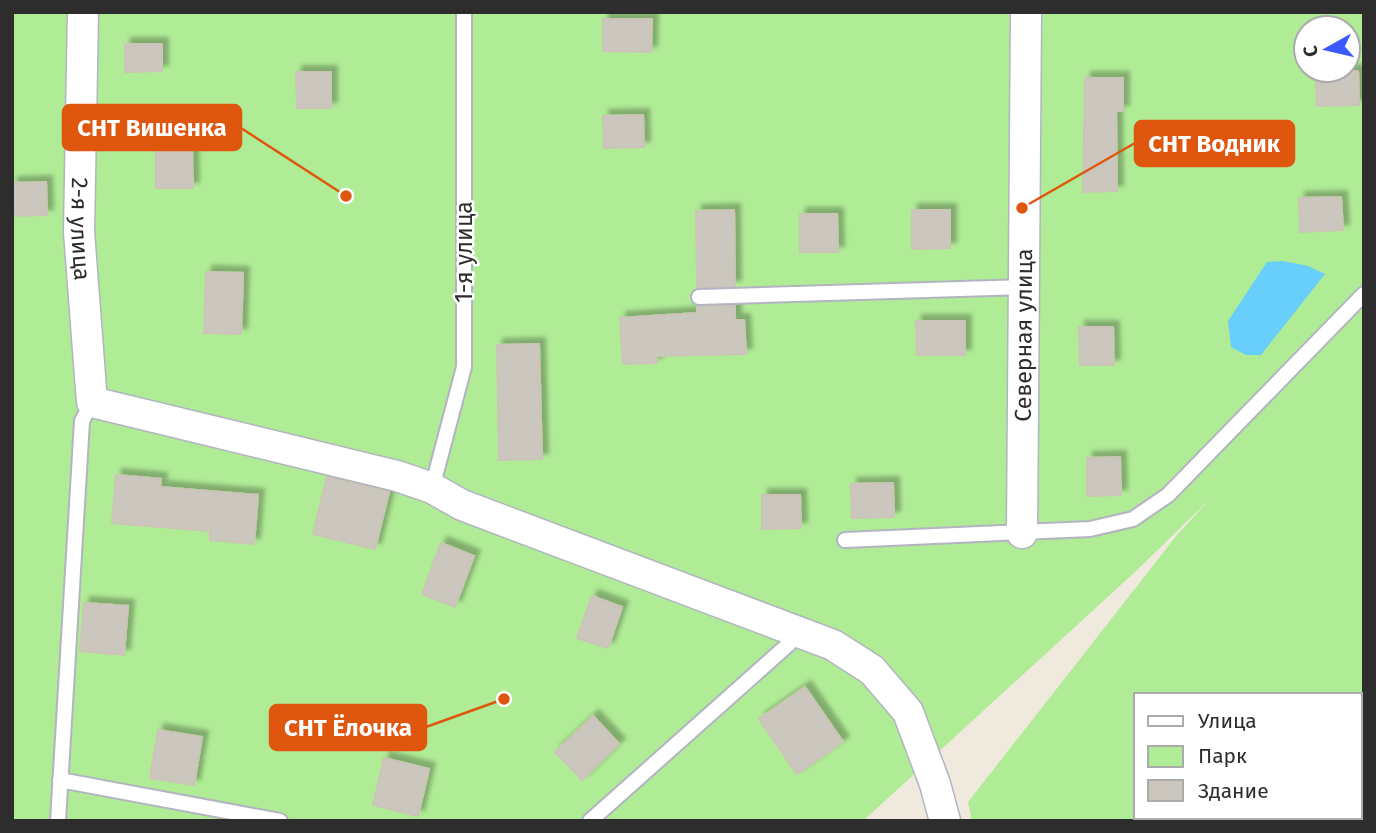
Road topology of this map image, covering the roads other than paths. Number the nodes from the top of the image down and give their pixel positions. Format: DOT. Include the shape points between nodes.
graph roads {
  1 [pos="83,12"];
  2 [pos="464,12"];
  3 [pos="1027,12"];
  4 [pos="1025,287"];
  5 [pos="1364,294"];
  6 [pos="699,298"];
  7 [pos="92,402"];
  8 [pos="432,488"];
  9 [pos="1022,533"];
  10 [pos="845,540"];
  11 [pos="800,634"];
  12 [pos="60,780"];
  13 [pos="58,821"];
  14 [pos="280,821"];
  15 [pos="590,821"];
  16 [pos="944,821"];
  1 -- 7 [label="street, 2-я улица" via="79,232"];
  2 -- 8 [label="lane, 1-я улица" via="464,366"];
  3 -- 4 [label="street, Северная улица"];
  4 -- 6 [label="lane"];
  4 -- 9 [label="street, Северная улица"];
  5 -- 9 [label="lane" via="1168,495 1133,519 1090,529"];
  7 -- 8 [label="street"];
  7 -- 12 [label="lane" via="82,422"];
  8 -- 11 [label="street" via="462,505"];
  9 -- 10 [label="lane"];
  11 -- 15 [label="lane"];
  11 -- 16 [label="street" via="832,645 872,670 908,712"];
  12 -- 13 [label="lane"];
  12 -- 14 [label="lane"];
}
